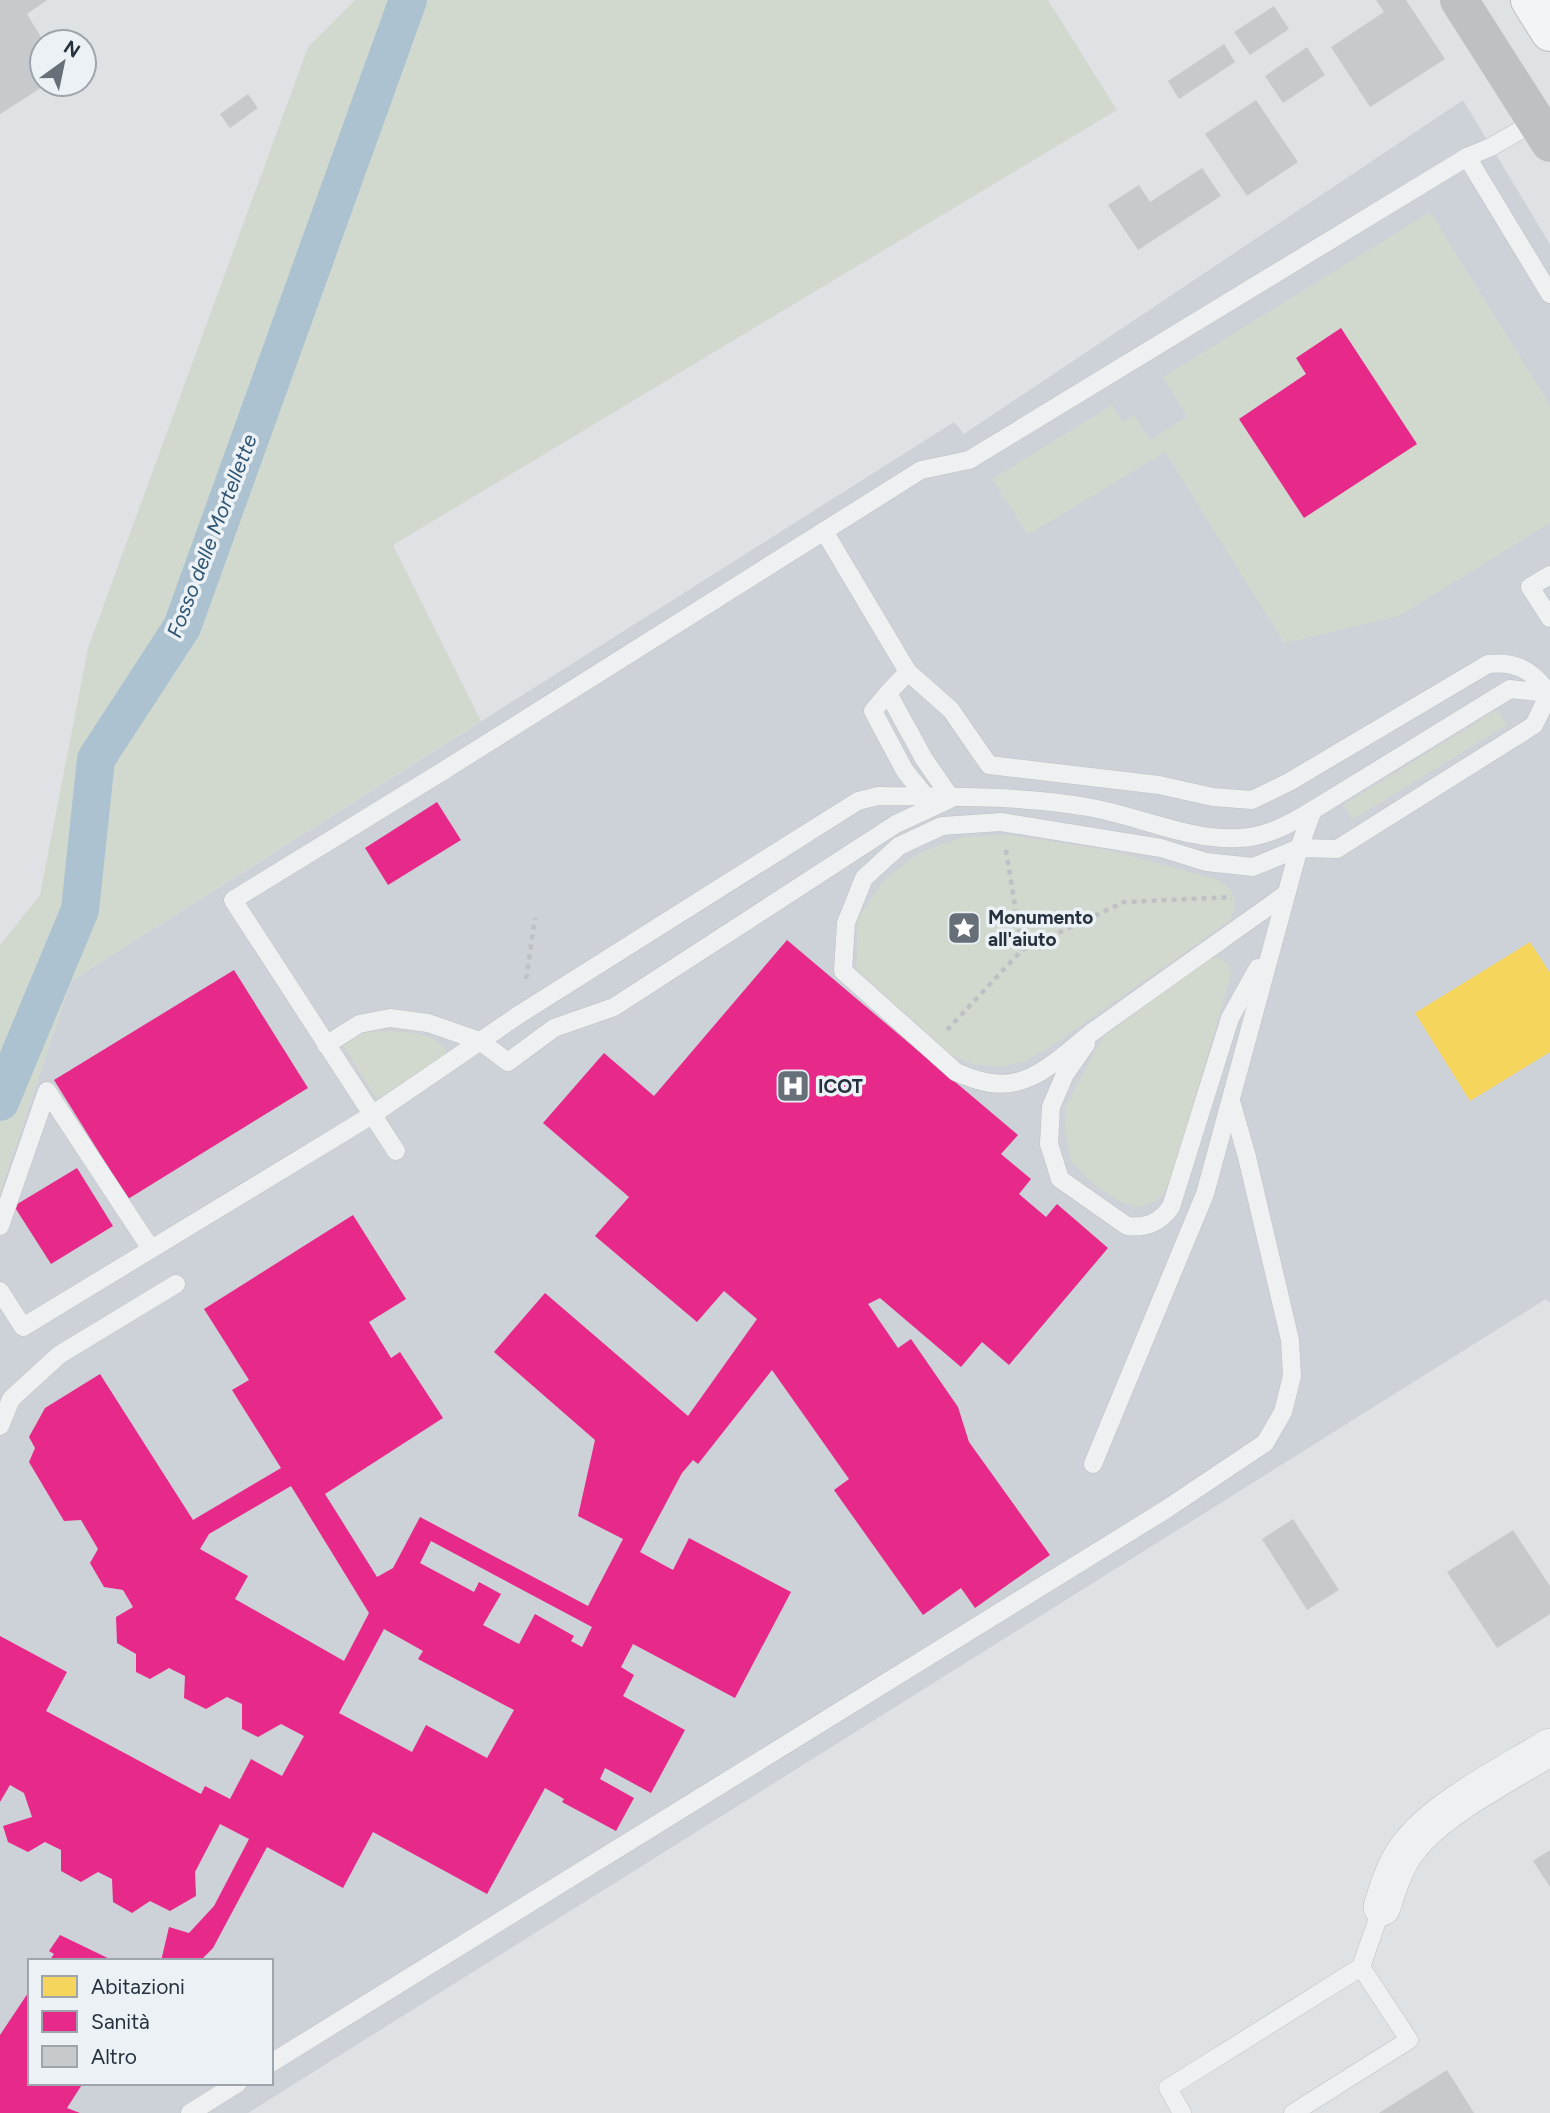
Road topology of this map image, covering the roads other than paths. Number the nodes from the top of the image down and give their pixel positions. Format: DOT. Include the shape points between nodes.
graph roads {
  1 [pos="1459,0"];
  2 [pos="1530,0"];
  3 [pos="1550,32"];
  4 [pos="1543,132"];
  5 [pos="1467,157"];
  6 [pos="1550,294"];
  7 [pos="824,531"];
  8 [pos="1550,575"];
  9 [pos="1550,618"];
  10 [pos="908,672"];
  11 [pos="1549,692"];
  12 [pos="888,693"];
  13 [pos="926,797"];
  14 [pos="951,798"];
  15 [pos="1313,810"];
  16 [pos="1299,848"];
  17 [pos="1286,894"];
  18 [pos="1273,940"];
  19 [pos="1095,1030"];
  20 [pos="481,1041"];
  21 [pos="326,1045"];
  22 [pos="1231,1101"];
  23 [pos="372,1115"];
  24 [pos="396,1151"];
  25 [pos="0,1226"];
  26 [pos="151,1249"];
  27 [pos="176,1284"];
  28 [pos="0,1291"];
  29 [pos="0,1426"];
  30 [pos="1093,1464"];
  31 [pos="1550,1747"];
  32 [pos="1382,1907"];
  33 [pos="1361,1967"];
  34 [pos="273,2062"];
  35 [pos="235,2085"];
  36 [pos="190,2113"];
  37 [pos="1182,2113"];
  38 [pos="1293,2113"];
  1 -- 4 [label="street"];
  2 -- 3 [label="main road"];
  4 -- 5 [label="lane"];
  5 -- 6 [label="lane"];
  5 -- 7 [label="lane" via="969,460 921,470"];
  7 -- 10 [label="lane"];
  7 -- 21 [label="lane" via="233,900"];
  8 -- 9 [label="lane" via="1530,587"];
  10 -- 11 [label="lane" via="951,710 989,765 1252,800 1488,664 1518,666"];
  10 -- 12 [label="lane"];
  11 -- 15 [label="lane" via="1510,690"];
  11 -- 16 [label="lane" via="1534,725 1338,849"];
  12 -- 13 [label="lane" via="873,711 905,771"];
  12 -- 14 [label="lane"];
  13 -- 14 [label="lane"];
  13 -- 20 [label="lane" via="878,796 858,801"];
  14 -- 15 [label="lane" via="1087,807 1199,834 1239,838 1279,830"];
  14 -- 20 [label="lane" via="896,824 614,1007 554,1028 508,1062"];
  15 -- 16 [label="lane"];
  16 -- 17 [label="lane"];
  16 -- 19 [label="lane" via="1253,867 1001,822 942,826 899,846 863,878 846,923 843,971 956,1072 978,1082 1025,1080"];
  17 -- 18 [label="lane"];
  17 -- 19 [label="lane"];
  18 -- 19 [label="lane" via="1230,1018 1171,1207 1152,1224 1126,1226 1060,1179 1049,1144 1051,1107 1065,1074"];
  18 -- 22 [label="lane"];
  20 -- 21 [label="lane" via="428,1023 390,1018 359,1024"];
  20 -- 23 [label="lane"];
  21 -- 23 [label="lane"];
  22 -- 30 [label="lane" via="1205,1194"];
  22 -- 34 [label="lane" via="1290,1340 1292,1376 1283,1412 1265,1443 1153,1517"];
  23 -- 24 [label="lane"];
  23 -- 26 [label="lane"];
  25 -- 26 [label="lane" via="47,1091"];
  26 -- 28 [label="lane" via="23,1327"];
  27 -- 29 [label="lane" via="59,1355 11,1399"];
  31 -- 32 [label="street" via="1421,1833 1399,1863"];
  32 -- 33 [label="lane"];
  33 -- 37 [label="lane" via="1168,2088"];
  33 -- 38 [label="lane" via="1409,2040"];
  35 -- 36 [label="lane"];
}
